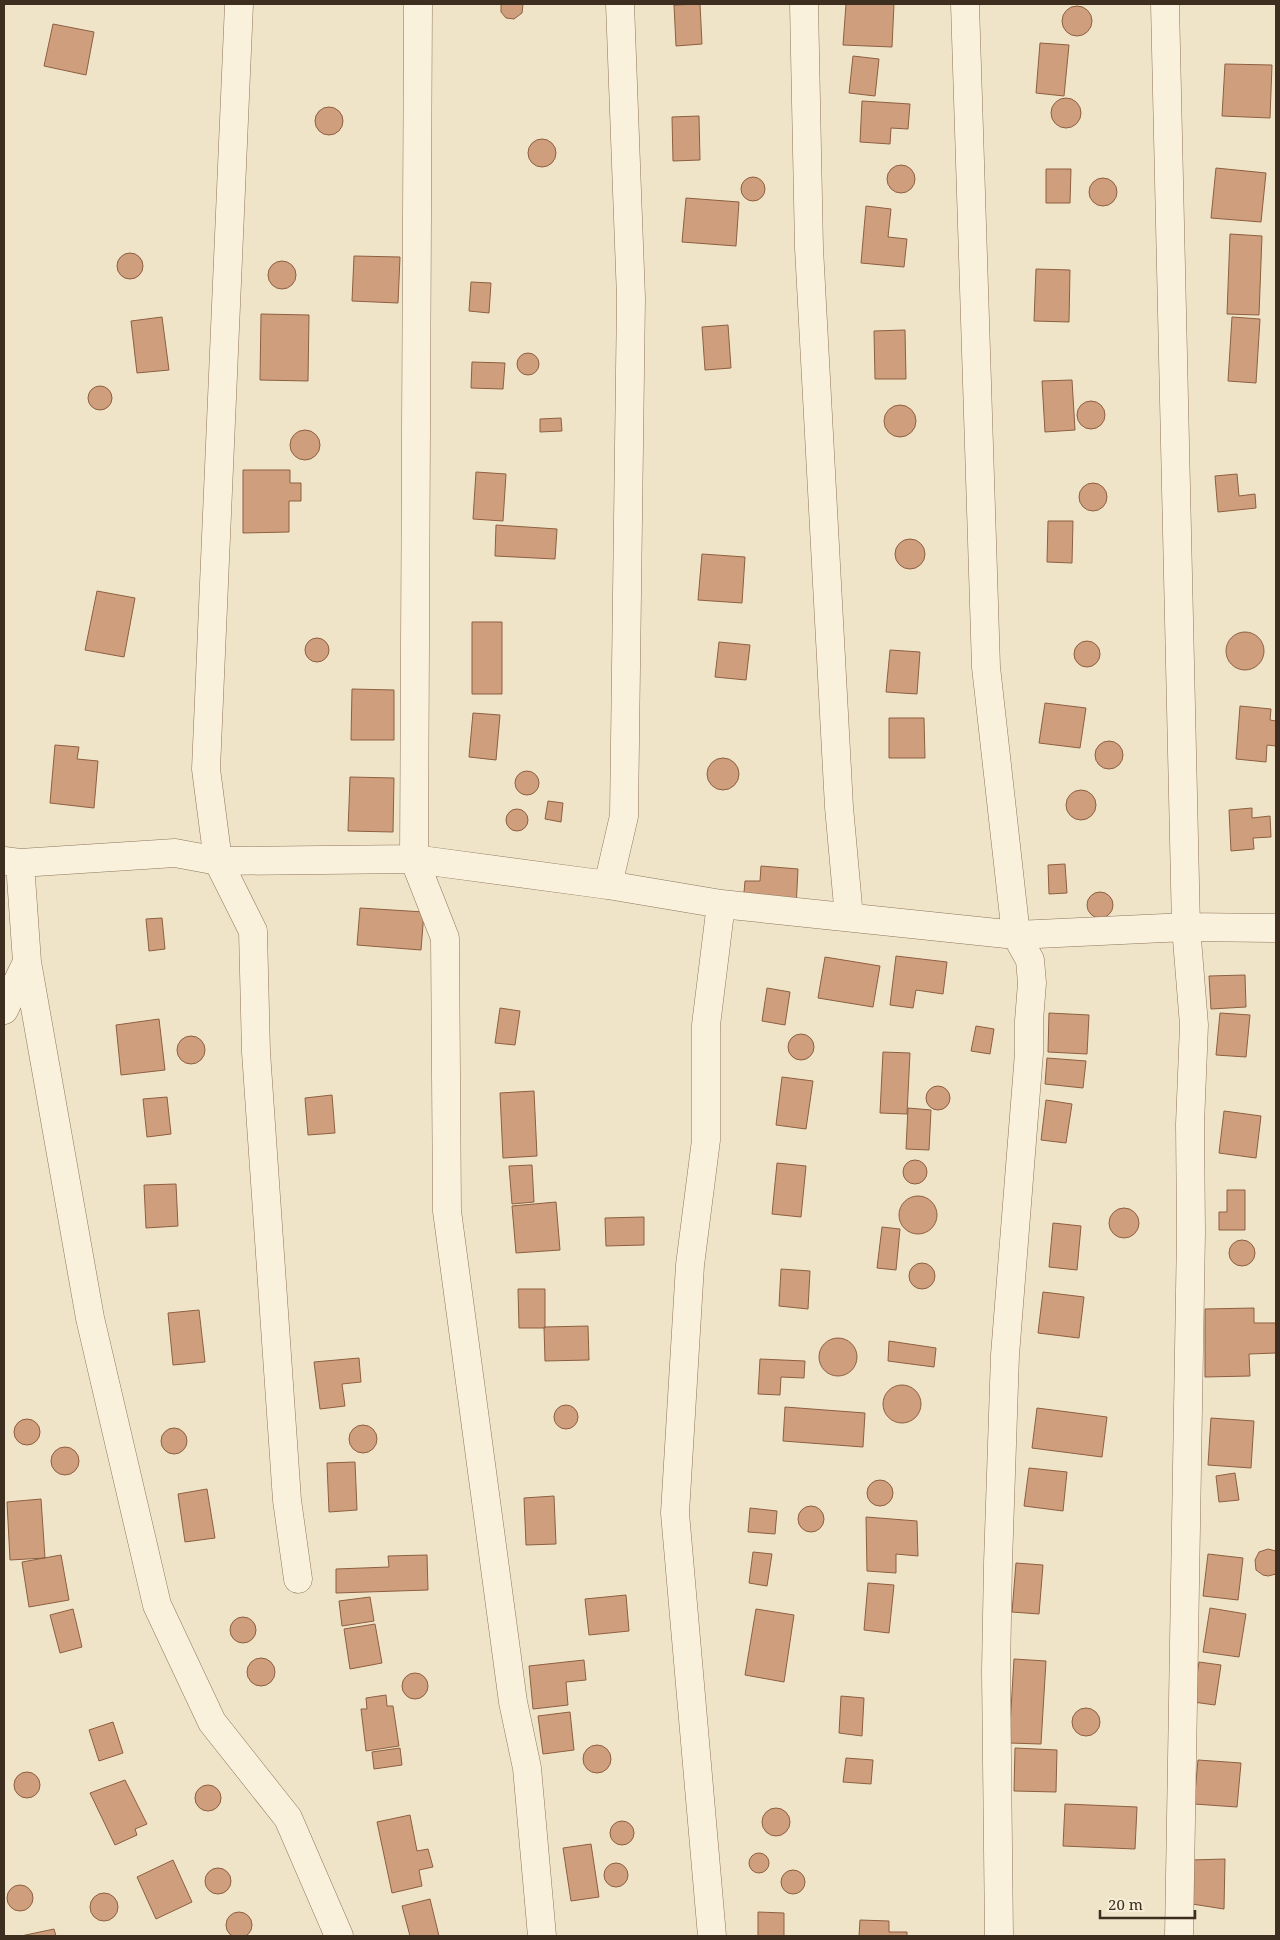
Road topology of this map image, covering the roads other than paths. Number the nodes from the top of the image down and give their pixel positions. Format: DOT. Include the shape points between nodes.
graph roads {
  1 [pos="239,4"];
  2 [pos="418,4"];
  3 [pos="620,4"];
  4 [pos="804,4"];
  5 [pos="965,4"];
  6 [pos="1165,4"];
  7 [pos="414,859"];
  8 [pos="218,861"];
  9 [pos="12,862"];
  10 [pos="608,884"];
  11 [pos="721,904"];
  12 [pos="849,917"];
  13 [pos="1186,927"];
  14 [pos="1276,928"];
  15 [pos="1016,934"];
  16 [pos="27,962"];
  17 [pos="4,1010"];
  18 [pos="298,1579"];
  19 [pos="339,1936"];
  20 [pos="542,1936"];
  21 [pos="712,1936"];
  22 [pos="999,1936"];
  23 [pos="1179,1936"];
  1 -- 8 [label="street" via="206,769"];
  2 -- 7 [label="street"];
  3 -- 10 [label="street" via="631,298 624,816"];
  4 -- 12 [label="street" via="809,248 839,807"];
  5 -- 15 [label="street" via="986,667"];
  6 -- 13 [label="street"];
  7 -- 8 [label="street"];
  7 -- 10 [label="street"];
  7 -- 20 [label="street" via="445,938 447,1211 513,1702 527,1768"];
  8 -- 9 [label="street" via="174,853"];
  8 -- 18 [label="street" via="253,931 257,1062 287,1500"];
  9 -- 16 [label="street"];
  10 -- 11 [label="street"];
  11 -- 12 [label="street"];
  11 -- 21 [label="street" via="706,1025 706,1140 690,1265 675,1513"];
  12 -- 15 [label="street"];
  13 -- 14 [label="street"];
  13 -- 15 [label="street"];
  13 -- 23 [label="street" via="1194,1025"];
  15 -- 22 [label="street" via="1030,960 1032,983 1029,1062 1006,1355 998,1563"];
  16 -- 17 [label="street"];
  16 -- 19 [label="street" via="90,1318 158,1605 212,1722 288,1818"];
}
